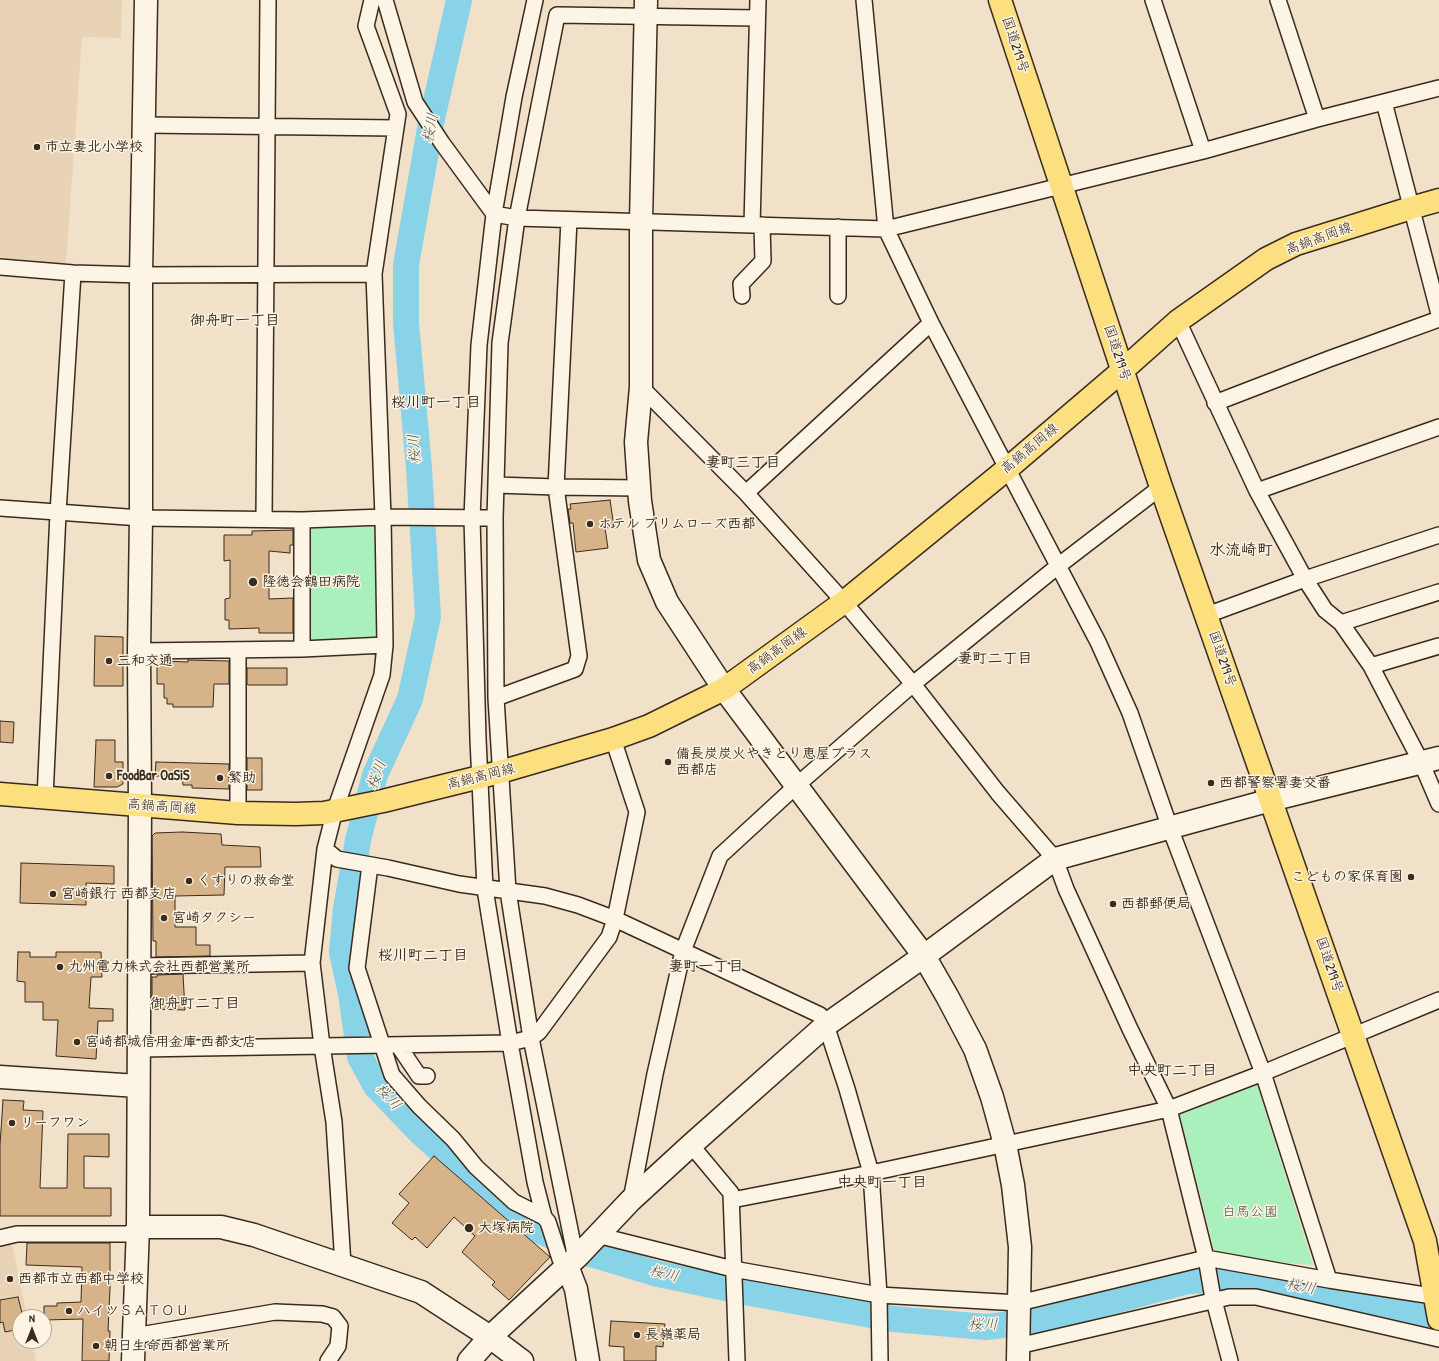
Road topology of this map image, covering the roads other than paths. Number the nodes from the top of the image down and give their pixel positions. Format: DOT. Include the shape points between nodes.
graph roads {
  1 [pos="146,0"];
  2 [pos="268,0"];
  3 [pos="372,0"];
  4 [pos="535,0"];
  5 [pos="758,0"];
  6 [pos="864,0"];
  7 [pos="1000,0"];
  8 [pos="1154,0"];
  9 [pos="1278,0"];
  10 [pos="388,4"];
  11 [pos="646,8"];
  12 [pos="757,18"];
  13 [pos="1439,88"];
  14 [pos="1384,102"];
  15 [pos="1318,119"];
  16 [pos="144,125"];
  17 [pos="267,126"];
  18 [pos="396,128"];
  19 [pos="1203,151"];
  20 [pos="1062,186"];
  21 [pos="1439,200"];
  22 [pos="1411,208"];
  23 [pos="494,214"];
  24 [pos="517,218"];
  25 [pos="569,220"];
  26 [pos="641,222"];
  27 [pos="757,225"];
  28 [pos="838,228"];
  29 [pos="886,229"];
  30 [pos="0,267"];
  31 [pos="73,273"];
  32 [pos="266,274"];
  33 [pos="374,274"];
  34 [pos="141,275"];
  35 [pos="742,296"];
  36 [pos="838,296"];
  37 [pos="1439,314"];
  38 [pos="1439,319"];
  39 [pos="1178,321"];
  40 [pos="931,323"];
  41 [pos="1123,370"];
  42 [pos="641,387"];
  43 [pos="1215,403"];
  44 [pos="1439,427"];
  45 [pos="1007,469"];
  46 [pos="496,485"];
  47 [pos="556,487"];
  48 [pos="1161,487"];
  49 [pos="639,488"];
  50 [pos="1257,491"];
  51 [pos="746,493"];
  52 [pos="0,508"];
  53 [pos="58,512"];
  54 [pos="383,517"];
  55 [pos="141,518"];
  56 [pos="472,518"];
  57 [pos="495,518"];
  58 [pos="264,519"];
  59 [pos="302,520"];
  60 [pos="1439,535"];
  61 [pos="1058,566"];
  62 [pos="1305,579"];
  63 [pos="1439,592"];
  64 [pos="844,602"];
  65 [pos="1207,615"];
  66 [pos="1341,623"];
  67 [pos="385,645"];
  68 [pos="1439,646"];
  69 [pos="302,649"];
  70 [pos="238,650"];
  71 [pos="139,651"];
  72 [pos="1371,666"];
  73 [pos="913,684"];
  74 [pos="724,689"];
  75 [pos="496,698"];
  76 [pos="613,739"];
  77 [pos="1430,760"];
  78 [pos="500,772"];
  79 [pos="479,777"];
  80 [pos="796,786"];
  81 [pos="0,794"];
  82 [pos="45,798"];
  83 [pos="1271,800"];
  84 [pos="1439,804"];
  85 [pos="140,806"];
  86 [pos="339,810"];
  87 [pos="238,813"];
  88 [pos="1170,828"];
  89 [pos="331,854"];
  90 [pos="1055,859"];
  91 [pos="366,864"];
  92 [pos="485,888"];
  93 [pos="508,891"];
  94 [pos="615,919"];
  95 [pos="683,951"];
  96 [pos="924,956"];
  97 [pos="312,963"];
  98 [pos="139,966"];
  99 [pos="1439,1000"];
  100 [pos="826,1025"];
  101 [pos="1354,1036"];
  102 [pos="531,1038"];
  103 [pos="510,1043"];
  104 [pos="378,1045"];
  105 [pos="398,1045"];
  106 [pos="325,1046"];
  107 [pos="138,1049"];
  108 [pos="1263,1073"];
  109 [pos="427,1076"];
  110 [pos="0,1078"];
  111 [pos="138,1086"];
  112 [pos="1169,1109"];
  113 [pos="1005,1144"];
  114 [pos="691,1145"];
  115 [pos="871,1173"];
  116 [pos="631,1200"];
  117 [pos="732,1200"];
  118 [pos="546,1220"];
  119 [pos="138,1227"];
  120 [pos="595,1237"];
  121 [pos="0,1238"];
  122 [pos="571,1259"];
  123 [pos="1207,1263"];
  124 [pos="343,1265"];
  125 [pos="733,1272"];
  126 [pos="1329,1280"];
  127 [pos="1213,1296"];
  128 [pos="878,1298"];
  129 [pos="1438,1303"];
  130 [pos="1019,1305"];
  131 [pos="134,1336"];
  132 [pos="490,1338"];
  133 [pos="1439,1339"];
  134 [pos="1018,1349"];
  135 [pos="134,1361"];
  136 [pos="328,1361"];
  137 [pos="469,1361"];
  138 [pos="522,1361"];
  139 [pos="588,1361"];
  140 [pos="737,1361"];
  141 [pos="880,1361"];
  142 [pos="1230,1361"];
  1 -- 16 [label="street"];
  2 -- 17 [label="street"];
  3 -- 18 [label="street" via="366,26 398,114"];
  4 -- 23 [label="street" via="514,97"];
  5 -- 12 [label="street"];
  6 -- 29 [label="street"];
  7 -- 20 [label="main road, 国道219号"];
  8 -- 19 [label="street"];
  9 -- 15 [label="street"];
  10 -- 23 [label="street" via="415,102"];
  11 -- 12 [label="street"];
  11 -- 24 [label="street" via="557,15"];
  11 -- 26 [label="street"];
  12 -- 27 [label="street"];
  13 -- 14 [label="street"];
  14 -- 15 [label="street"];
  14 -- 22 [label="street"];
  15 -- 19 [label="street"];
  16 -- 17 [label="street"];
  16 -- 34 [label="street"];
  17 -- 18 [label="street"];
  17 -- 32 [label="street"];
  18 -- 33 [label="street"];
  19 -- 20 [label="street"];
  20 -- 29 [label="street"];
  20 -- 41 [label="main road, 国道219号"];
  21 -- 22 [label="main road, 高鍋高岡線"];
  22 -- 37 [label="street"];
  22 -- 39 [label="main road, 高鍋高岡線" via="1296,244 1266,260"];
  23 -- 24 [label="street"];
  23 -- 56 [label="street" via="479,345"];
  24 -- 25 [label="street"];
  24 -- 46 [label="street" via="500,343"];
  25 -- 26 [label="street"];
  25 -- 47 [label="street"];
  26 -- 27 [label="street"];
  26 -- 42 [label="street"];
  27 -- 28 [label="street"];
  27 -- 35 [label="street" via="763,261 741,284"];
  28 -- 29 [label="street"];
  28 -- 36 [label="street"];
  29 -- 40 [label="street"];
  30 -- 31 [label="street"];
  31 -- 34 [label="street"];
  31 -- 53 [label="street"];
  32 -- 33 [label="street"];
  32 -- 34 [label="street"];
  32 -- 58 [label="street"];
  33 -- 54 [label="street"];
  34 -- 55 [label="street"];
  38 -- 43 [label="street"];
  39 -- 41 [label="main road, 高鍋高岡線"];
  39 -- 43 [label="street"];
  40 -- 45 [label="street"];
  40 -- 51 [label="street"];
  41 -- 45 [label="main road, 高鍋高岡線"];
  41 -- 48 [label="main road, 国道219号"];
  42 -- 49 [label="street" via="636,442"];
  42 -- 51 [label="street"];
  43 -- 50 [label="street"];
  44 -- 50 [label="street"];
  45 -- 61 [label="street"];
  45 -- 64 [label="main road, 高鍋高岡線"];
  46 -- 47 [label="street"];
  46 -- 57 [label="street"];
  47 -- 49 [label="street"];
  47 -- 75 [label="street" via="579,656 575,669"];
  48 -- 61 [label="street"];
  48 -- 65 [label="main road, 国道219号"];
  49 -- 74 [label="street" via="649,560 667,602"];
  50 -- 62 [label="street"];
  51 -- 64 [label="street"];
  52 -- 53 [label="street"];
  53 -- 55 [label="street"];
  53 -- 82 [label="street"];
  54 -- 56 [label="street"];
  54 -- 59 [label="street"];
  54 -- 67 [label="street"];
  55 -- 58 [label="street"];
  55 -- 71 [label="street"];
  56 -- 57 [label="street"];
  56 -- 79 [label="street"];
  57 -- 75 [label="street"];
  58 -- 59 [label="street"];
  59 -- 69 [label="street"];
  60 -- 62 [label="street"];
  61 -- 73 [label="street"];
  61 -- 88 [label="street" via="1098,642 1130,713"];
  62 -- 65 [label="street"];
  62 -- 66 [label="street" via="1325,610"];
  63 -- 66 [label="street"];
  64 -- 73 [label="street"];
  64 -- 74 [label="main road, 高鍋高岡線"];
  65 -- 83 [label="main road, 国道219号"];
  66 -- 72 [label="street"];
  67 -- 69 [label="street"];
  67 -- 86 [label="street" via="382,675"];
  68 -- 72 [label="street"];
  69 -- 70 [label="street"];
  70 -- 71 [label="street"];
  70 -- 87 [label="street"];
  71 -- 85 [label="street"];
  72 -- 77 [label="street"];
  73 -- 80 [label="street"];
  73 -- 90 [label="street" via="998,793"];
  74 -- 76 [label="main road, 高鍋高岡線" via="649,726"];
  74 -- 80 [label="street"];
  75 -- 78 [label="street"];
  76 -- 78 [label="main road, 高鍋高岡線"];
  76 -- 94 [label="street" via="638,812"];
  77 -- 83 [label="street"];
  77 -- 84 [label="street"];
  78 -- 79 [label="main road, 高鍋高岡線"];
  78 -- 93 [label="street"];
  79 -- 86 [label="main road, 高鍋高岡線" via="383,802"];
  79 -- 92 [label="street"];
  80 -- 95 [label="street" via="720,856"];
  80 -- 96 [label="street"];
  81 -- 82 [label="main road, 高鍋高岡線"];
  82 -- 85 [label="main road, 高鍋高岡線"];
  83 -- 88 [label="street"];
  83 -- 101 [label="main road, 国道219号"];
  85 -- 87 [label="main road, 高鍋高岡線"];
  85 -- 98 [label="street"];
  86 -- 87 [label="main road, 高鍋高岡線" via="296,814"];
  86 -- 89 [label="street"];
  88 -- 90 [label="street"];
  88 -- 108 [label="street"];
  89 -- 91 [label="street"];
  89 -- 97 [label="street"];
  90 -- 96 [label="street"];
  90 -- 112 [label="street" via="1066,889"];
  91 -- 92 [label="street"];
  91 -- 104 [label="street" via="357,968"];
  92 -- 93 [label="street"];
  92 -- 103 [label="street"];
  93 -- 94 [label="street" via="545,896"];
  93 -- 102 [label="street"];
  94 -- 95 [label="street"];
  94 -- 102 [label="street" via="609,937 540,1032"];
  95 -- 100 [label="street" via="820,1015"];
  95 -- 116 [label="street" via="655,1074"];
  96 -- 100 [label="street"];
  96 -- 113 [label="street" via="975,1048"];
  97 -- 98 [label="street"];
  97 -- 106 [label="street"];
  98 -- 107 [label="street"];
  99 -- 101 [label="street"];
  100 -- 114 [label="street"];
  100 -- 115 [label="street" via="848,1089"];
  101 -- 108 [label="street"];
  101 -- 129 [label="main road, 国道219号" via="1425,1241"];
  102 -- 103 [label="street"];
  102 -- 122 [label="street" via="567,1217"];
  103 -- 105 [label="street"];
  103 -- 118 [label="street" via="535,1182"];
  104 -- 105 [label="street"];
  104 -- 106 [label="street"];
  104 -- 118 [label="street" via="392,1075 476,1167 514,1202"];
  105 -- 109 [label="street" via="419,1076"];
  106 -- 107 [label="street"];
  106 -- 124 [label="street" via="334,1122"];
  107 -- 111 [label="street"];
  108 -- 112 [label="street"];
  108 -- 126 [label="street"];
  110 -- 111 [label="street"];
  111 -- 119 [label="street"];
  112 -- 113 [label="street"];
  112 -- 123 [label="street"];
  113 -- 115 [label="street"];
  113 -- 130 [label="street" via="1013,1185 1020,1247"];
  114 -- 116 [label="street"];
  114 -- 117 [label="street" via="731,1193"];
  115 -- 117 [label="street"];
  115 -- 128 [label="street"];
  116 -- 120 [label="street"];
  117 -- 125 [label="street"];
  118 -- 122 [label="street"];
  119 -- 121 [label="street" via="128,1234 17,1234"];
  119 -- 124 [label="street" via="221,1227 254,1235"];
  119 -- 131 [label="street"];
  120 -- 122 [label="street"];
  120 -- 125 [label="street"];
  122 -- 132 [label="street"];
  122 -- 139 [label="street"];
  123 -- 126 [label="street"];
  123 -- 127 [label="street"];
  123 -- 130 [label="street"];
  124 -- 132 [label="street" via="421,1292"];
  125 -- 128 [label="street"];
  125 -- 140 [label="street"];
  126 -- 129 [label="street"];
  127 -- 133 [label="street" via="1256,1297"];
  127 -- 134 [label="street"];
  127 -- 142 [label="street"];
  128 -- 130 [label="street"];
  128 -- 141 [label="street"];
  130 -- 134 [label="street"];
  131 -- 135 [label="street"];
  131 -- 136 [label="street" via="275,1312 322,1314 333,1317 340,1326 338,1346"];
  132 -- 137 [label="street"];
  132 -- 138 [label="street"];
}
